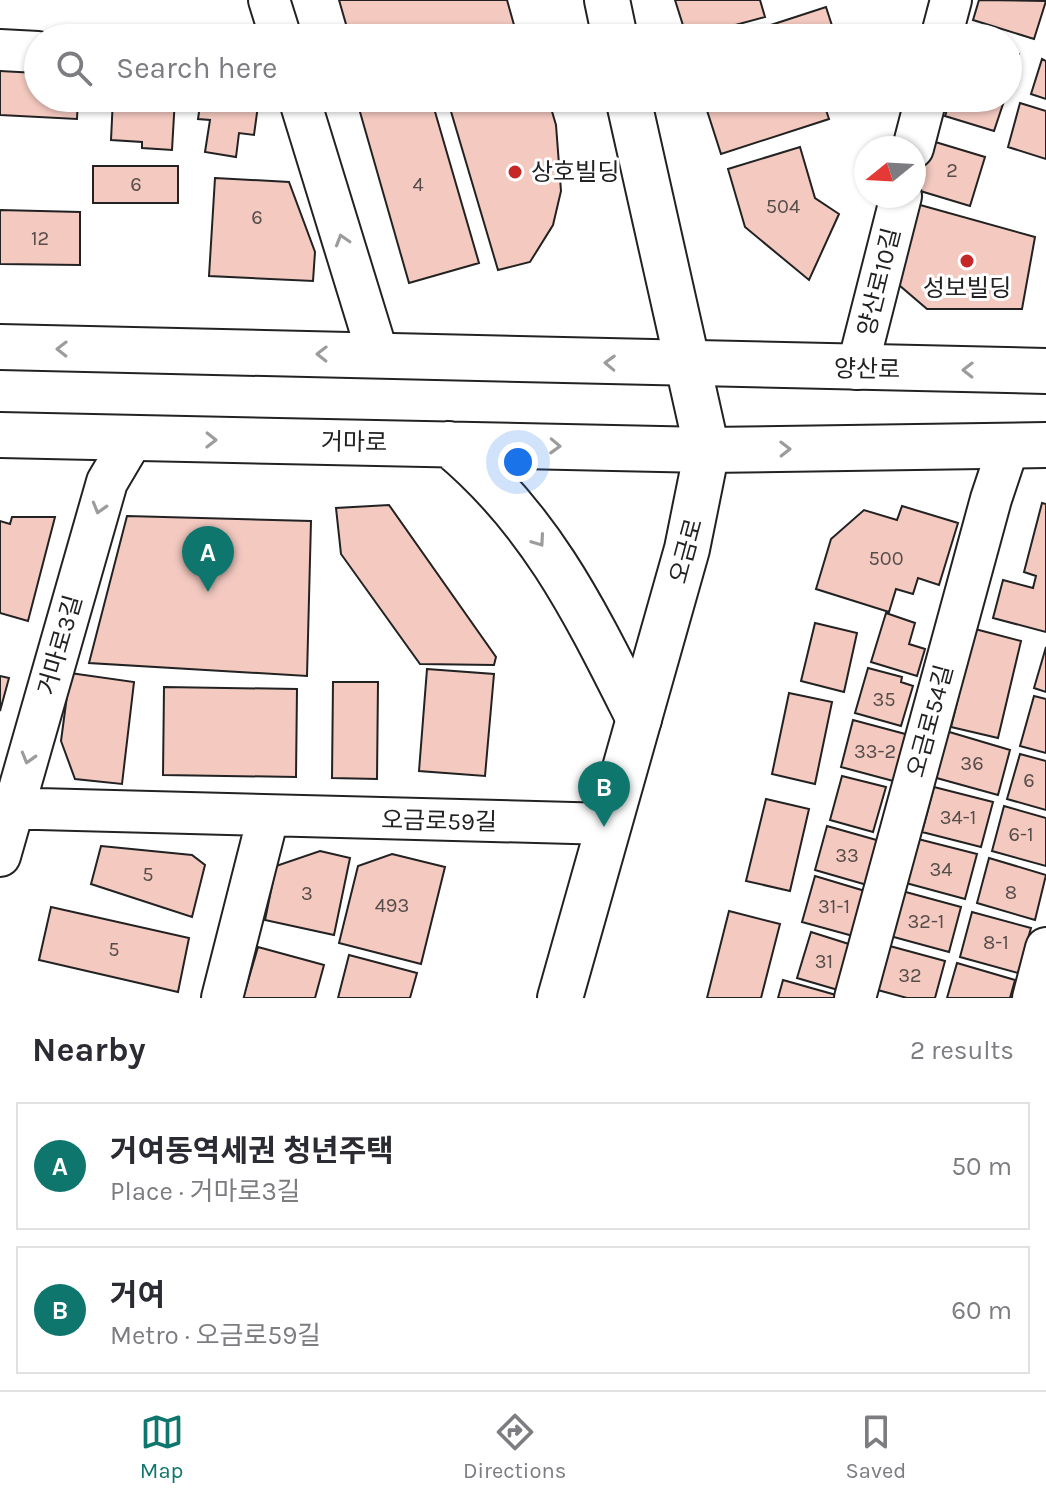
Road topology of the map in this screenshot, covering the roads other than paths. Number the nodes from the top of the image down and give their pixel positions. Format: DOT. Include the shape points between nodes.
graph roads {
  1 [pos="269,0"];
  2 [pos="607,0"];
  3 [pos="951,0"];
  4 [pos="277,24"];
  5 [pos="612,24"];
  6 [pos="945,24"];
  7 [pos="0,50"];
  8 [pos="24,51"];
  9 [pos="303,112"];
  10 [pos="631,112"];
  11 [pos="922,112"];
  12 [pos="916,136"];
  13 [pos="898,208"];
  14 [pos="0,347"];
  15 [pos="378,355"];
  16 [pos="688,366"];
  17 [pos="857,369"];
  18 [pos="1046,371"];
  19 [pos="0,435"];
  20 [pos="133,438"];
  21 [pos="449,444"];
  22 [pos="1028,445"];
  23 [pos="707,450"];
  24 [pos="639,719"];
  25 [pos="7,808"];
  26 [pos="268,817"];
  27 [pos="610,824"];
  28 [pos="0,856"];
  29 [pos="1046,948"];
  30 [pos="222,998"];
  31 [pos="560,998"];
  32 [pos="855,998"];
  33 [pos="1033,998"];
  1 -- 4 [label="street"];
  2 -- 5 [label="main road"];
  3 -- 6 [label="street"];
  7 -- 8 [label="street"];
  15 -- 9 [label="street, one-way"];
  10 -- 16 [label="main road, 오금로"];
  11 -- 12 [label="street"];
  13 -- 17 [label="street, 양산로10길"];
  15 -- 14 [label="main road, one-way"];
  16 -- 15 [label="main road, one-way"];
  16 -- 17 [label="main road, 양산로"];
  16 -- 23 [label="main road, 오금로"];
  18 -- 17 [label="main road, 양산로, one-way"];
  19 -- 20 [label="main road, 거마로"];
  20 -- 21 [label="main road, 거마로, one-way"];
  20 -- 25 [label="street, 거마로3길, one-way" via="107,482"];
  21 -- 23 [label="main road, 거마로, one-way"];
  21 -- 24 [label="main road, one-way" via="488,476 572,587"];
  23 -- 22 [label="main road, one-way"];
  22 -- 32 [label="street, 오금로54길" via="991,499"];
  23 -- 24 [label="main road, 오금로" via="687,549"];
  24 -- 27 [label="main road, 오금로"];
  25 -- 26 [label="street, 오금로59길"];
  25 -- 28 [label="street, 거마로3길"];
  26 -- 27 [label="street, 오금로59길"];
  26 -- 30 [label="street"];
  27 -- 31 [label="main road, 오금로"];
  29 -- 33 [label="street"];
}
